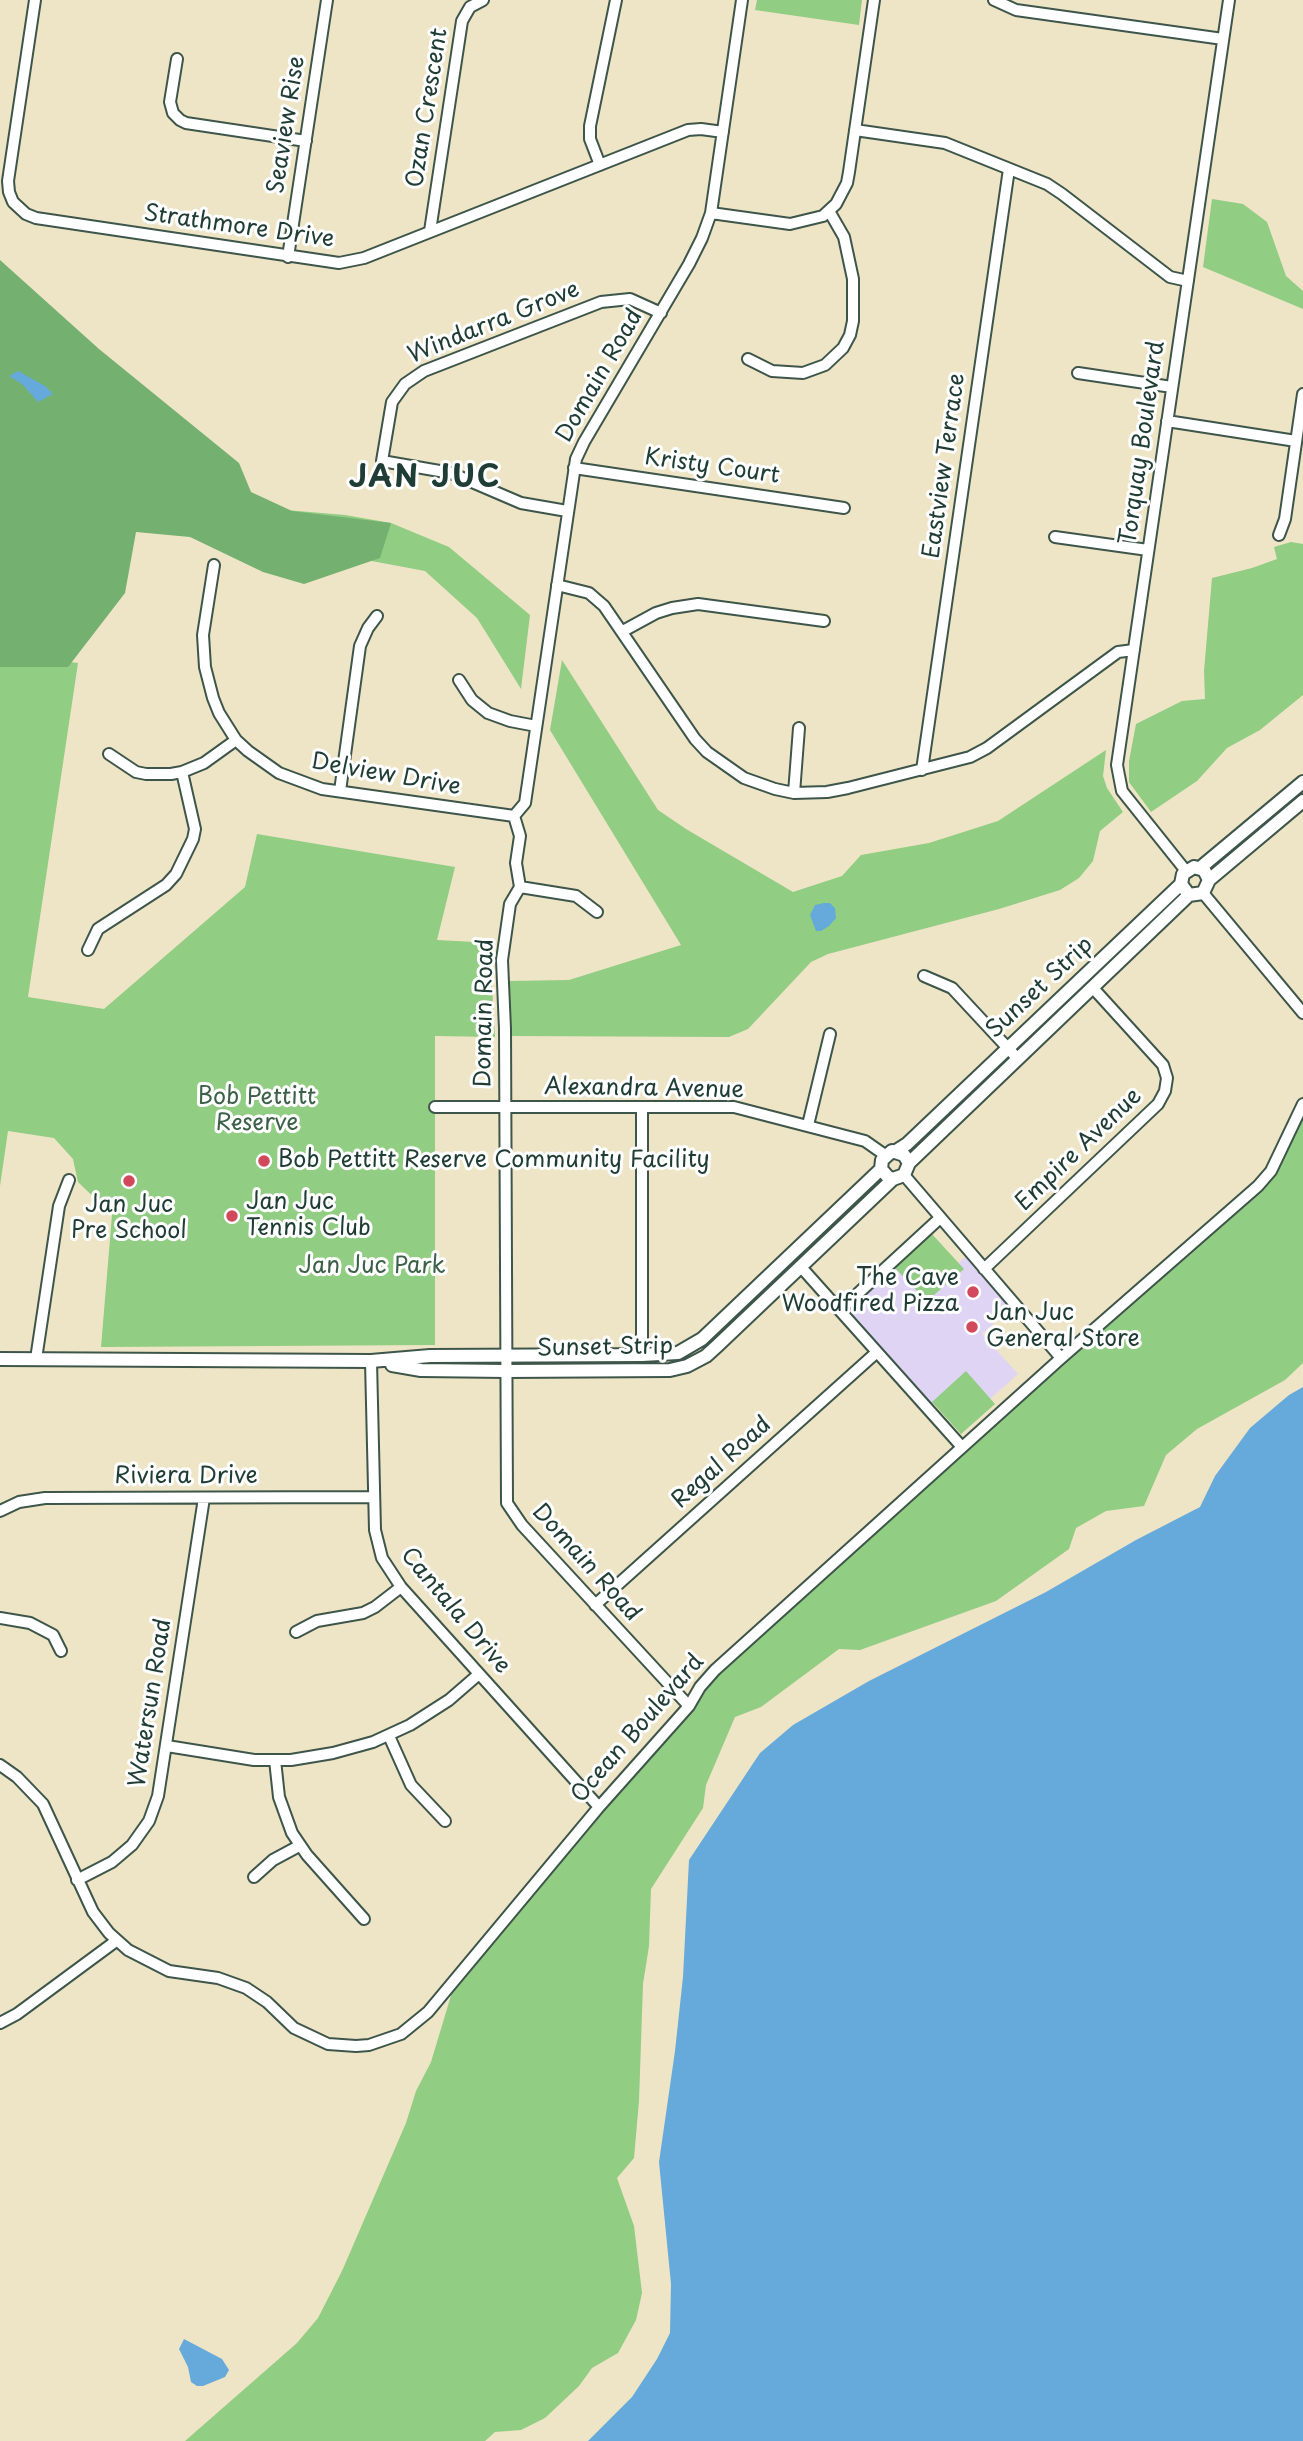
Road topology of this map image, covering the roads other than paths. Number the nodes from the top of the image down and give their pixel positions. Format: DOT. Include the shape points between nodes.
graph roads {
  1 [pos="35,0"];
  2 [pos="327,0"];
  3 [pos="483,0"];
  4 [pos="616,0"];
  5 [pos="742,0"];
  6 [pos="874,0"];
  7 [pos="994,0"];
  8 [pos="1229,0"];
  9 [pos="1223,39"];
  10 [pos="177,59"];
  11 [pos="855,130"];
  12 [pos="723,132"];
  13 [pos="306,141"];
  14 [pos="600,164"];
  15 [pos="1009,169"];
  16 [pos="829,211"];
  17 [pos="711,213"];
  18 [pos="430,231"];
  19 [pos="288,257"];
  20 [pos="1188,281"];
  21 [pos="661,313"];
  22 [pos="748,359"];
  23 [pos="1078,373"];
  24 [pos="1172,387"];
  25 [pos="1303,401"];
  26 [pos="1167,421"];
  27 [pos="1296,441"];
  28 [pos="574,468"];
  29 [pos="844,508"];
  30 [pos="567,511"];
  31 [pos="1279,535"];
  32 [pos="1055,537"];
  33 [pos="1148,550"];
  34 [pos="214,565"];
  35 [pos="557,585"];
  36 [pos="377,616"];
  37 [pos="824,621"];
  38 [pos="623,631"];
  39 [pos="1134,650"];
  40 [pos="459,680"];
  41 [pos="536,726"];
  42 [pos="799,728"];
  43 [pos="236,740"];
  44 [pos="109,754"];
  45 [pos="922,770"];
  46 [pos="182,772"];
  47 [pos="1303,782"];
  48 [pos="340,791"];
  49 [pos="794,793"];
  50 [pos="1303,801"];
  51 [pos="514,816"];
  52 [pos="1200,868"];
  53 [pos="1186,871"];
  54 [pos="1209,880"];
  55 [pos="1181,884"];
  56 [pos="520,887"];
  57 [pos="1203,893"];
  58 [pos="1189,895"];
  59 [pos="597,912"];
  60 [pos="88,950"];
  61 [pos="924,976"];
  62 [pos="1093,988"];
  63 [pos="1303,1013"];
  64 [pos="830,1034"];
  65 [pos="1007,1047"];
  66 [pos="1018,1059"];
  67 [pos="1303,1104"];
  68 [pos="435,1107"];
  69 [pos="505,1107"];
  70 [pos="642,1107"];
  71 [pos="808,1125"];
  72 [pos="890,1153"];
  73 [pos="881,1170"];
  74 [pos="902,1173"];
  75 [pos="69,1180"];
  76 [pos="940,1218"];
  77 [pos="801,1267"];
  78 [pos="984,1269"];
  79 [pos="840,1310"];
  80 [pos="877,1352"];
  81 [pos="505,1354"];
  82 [pos="642,1355"];
  83 [pos="1061,1358"];
  84 [pos="0,1359"];
  85 [pos="36,1359"];
  86 [pos="371,1361"];
  87 [pos="506,1371"];
  88 [pos="962,1447"];
  89 [pos="204,1497"];
  90 [pos="374,1497"];
  91 [pos="0,1511"];
  92 [pos="401,1587"];
  93 [pos="595,1605"];
  94 [pos="0,1618"];
  95 [pos="296,1632"];
  96 [pos="61,1651"];
  97 [pos="479,1674"];
  98 [pos="689,1706"];
  99 [pos="389,1736"];
  100 [pos="167,1746"];
  101 [pos="275,1760"];
  102 [pos="0,1765"];
  103 [pos="599,1807"];
  104 [pos="445,1821"];
  105 [pos="299,1846"];
  106 [pos="254,1877"];
  107 [pos="77,1880"];
  108 [pos="364,1919"];
  109 [pos="116,1941"];
  110 [pos="0,2023"];
  1 -- 19 [label="street, Strathmore Drive" via="8,181 19,209 36,218"];
  2 -- 13 [label="street, Seaview Rise"];
  3 -- 18 [label="street, Ozan Crescent" via="470,7 462,21"];
  4 -- 14 [label="street" via="590,126"];
  5 -- 12 [label="street"];
  6 -- 11 [label="street"];
  7 -- 9 [label="street" via="1025,11"];
  8 -- 9 [label="street, Torquay Boulevard"];
  9 -- 20 [label="street, Torquay Boulevard"];
  10 -- 13 [label="street" via="170,102 180,120"];
  11 -- 15 [label="street" via="945,143"];
  11 -- 16 [label="street" via="846,183"];
  12 -- 14 [label="street, Strathmore Drive" via="688,130"];
  12 -- 17 [label="street, Domain Road"];
  13 -- 19 [label="street, Seaview Rise"];
  14 -- 18 [label="street, Strathmore Drive"];
  15 -- 20 [label="street" via="1062,194 1170,277"];
  15 -- 45 [label="street, Eastview Terrace"];
  16 -- 17 [label="street" via="790,224"];
  16 -- 22 [label="street" via="844,237 853,279 853,321 843,348 825,365 803,373 772,371"];
  17 -- 21 [label="street, Domain Road" via="696,251"];
  18 -- 19 [label="street, Strathmore Drive" via="350,262"];
  20 -- 24 [label="street, Torquay Boulevard"];
  21 -- 28 [label="street, Domain Road" via="584,442"];
  21 -- 30 [label="street, Windarra Grove" via="630,299 601,302 424,371 405,384 393,402 382,461 451,474 521,503"];
  23 -- 24 [label="street"];
  24 -- 26 [label="street, Torquay Boulevard"];
  25 -- 27 [label="street"];
  26 -- 27 [label="street"];
  26 -- 33 [label="street, Torquay Boulevard"];
  27 -- 31 [label="street"];
  28 -- 29 [label="street, Kristy Court"];
  28 -- 30 [label="street, Domain Road"];
  30 -- 35 [label="street, Domain Road"];
  32 -- 33 [label="street"];
  33 -- 39 [label="street, Torquay Boulevard"];
  34 -- 43 [label="street, Delview Drive" via="203,635 205,667 213,698"];
  35 -- 38 [label="street" via="597,598"];
  35 -- 41 [label="street, Domain Road"];
  36 -- 48 [label="street" via="360,646"];
  37 -- 38 [label="street" via="698,604 656,613"];
  38 -- 49 [label="street" via="707,752 744,778"];
  39 -- 45 [label="street" via="1118,652 978,754"];
  39 -- 53 [label="street, Torquay Boulevard" via="1117,765 1119,783 1134,809"];
  40 -- 41 [label="street" via="488,713"];
  41 -- 51 [label="street, Domain Road" via="525,803"];
  42 -- 49 [label="street"];
  43 -- 46 [label="street"];
  43 -- 48 [label="street, Delview Drive" via="279,773"];
  44 -- 46 [label="street" via="127,768 146,774"];
  45 -- 49 [label="street" via="848,788"];
  46 -- 60 [label="street" via="195,829 176,874 98,929"];
  47 -- 52 [label="street"];
  48 -- 51 [label="street, Delview Drive"];
  50 -- 54 [label="street"];
  51 -- 56 [label="street, Domain Road" via="520,836 516,863"];
  52 -- 53 [label="street"];
  52 -- 54 [label="street"];
  53 -- 55 [label="street, Sunset Strip"];
  54 -- 57 [label="street"];
  55 -- 58 [label="street"];
  55 -- 65 [label="street, Sunset Strip"];
  56 -- 59 [label="street" via="576,896"];
  56 -- 69 [label="street, Domain Road" via="510,904 502,960"];
  57 -- 58 [label="street"];
  57 -- 63 [label="street"];
  58 -- 62 [label="street, Sunset Strip"];
  61 -- 65 [label="street" via="952,988"];
  62 -- 66 [label="street, Sunset Strip"];
  62 -- 78 [label="street, Empire Avenue" via="1163,1065 1165,1091 1158,1104"];
  64 -- 71 [label="street"];
  65 -- 66 [label="street"];
  65 -- 72 [label="street, Sunset Strip" via="907,1144"];
  66 -- 74 [label="street, Sunset Strip"];
  67 -- 83 [label="street, Ocean Boulevard" via="1265,1179"];
  68 -- 69 [label="street, Alexandra Avenue"];
  69 -- 70 [label="street, Alexandra Avenue"];
  69 -- 81 [label="street, Domain Road"];
  70 -- 71 [label="street, Alexandra Avenue" via="734,1107"];
  70 -- 82 [label="street"];
  71 -- 72 [label="street, Alexandra Avenue"];
  72 -- 73 [label="street" via="882,1160"];
  72 -- 74 [label="street" via="904,1155"];
  73 -- 74 [label="street" via="888,1177"];
  73 -- 82 [label="street, Sunset Strip" via="694,1345 678,1353"];
  74 -- 76 [label="street"];
  74 -- 77 [label="street, Sunset Strip"];
  75 -- 85 [label="street" via="60,1206"];
  76 -- 78 [label="street"];
  76 -- 79 [label="street"];
  77 -- 79 [label="street"];
  77 -- 87 [label="street, Sunset Strip" via="706,1356 687,1366 670,1370"];
  78 -- 83 [label="street"];
  79 -- 80 [label="street"];
  80 -- 88 [label="street"];
  80 -- 93 [label="street, Regal Road"];
  81 -- 82 [label="street, Sunset Strip"];
  81 -- 86 [label="street, Sunset Strip"];
  81 -- 87 [label="street, Domain Road"];
  83 -- 88 [label="street, Ocean Boulevard"];
  84 -- 85 [label="street, Sunset Strip"];
  85 -- 86 [label="street, Sunset Strip"];
  86 -- 87 [label="street, Sunset Strip" via="421,1370"];
  86 -- 90 [label="street, Cantala Drive"];
  87 -- 93 [label="street, Domain Road" via="507,1503 514,1517"];
  88 -- 98 [label="street, Ocean Boulevard" via="715,1670"];
  89 -- 90 [label="street, Riviera Drive"];
  89 -- 91 [label="street, Riviera Drive" via="45,1498"];
  89 -- 100 [label="street, Watersun Road"];
  90 -- 92 [label="street, Cantala Drive" via="377,1544"];
  92 -- 95 [label="street" via="363,1613 317,1620"];
  92 -- 97 [label="street, Cantala Drive"];
  93 -- 98 [label="street, Domain Road"];
  94 -- 96 [label="street" via="30,1623 54,1635"];
  97 -- 99 [label="street" via="440,1706"];
  97 -- 103 [label="street, Cantala Drive"];
  98 -- 103 [label="street, Ocean Boulevard"];
  99 -- 101 [label="street" via="312,1758"];
  99 -- 104 [label="street" via="411,1784"];
  100 -- 101 [label="street"];
  100 -- 107 [label="street, Watersun Road" via="158,1796 140,1835 112,1862"];
  101 -- 105 [label="street" via="281,1806"];
  102 -- 107 [label="street, Ocean Boulevard" via="43,1804"];
  103 -- 109 [label="street, Ocean Boulevard" via="428,2012 411,2028 380,2043 342,2046 315,2039 294,2028 246,1988 169,1970"];
  105 -- 106 [label="street"];
  105 -- 108 [label="street"];
  107 -- 109 [label="street, Ocean Boulevard" via="93,1912"];
  109 -- 110 [label="street"];
}
